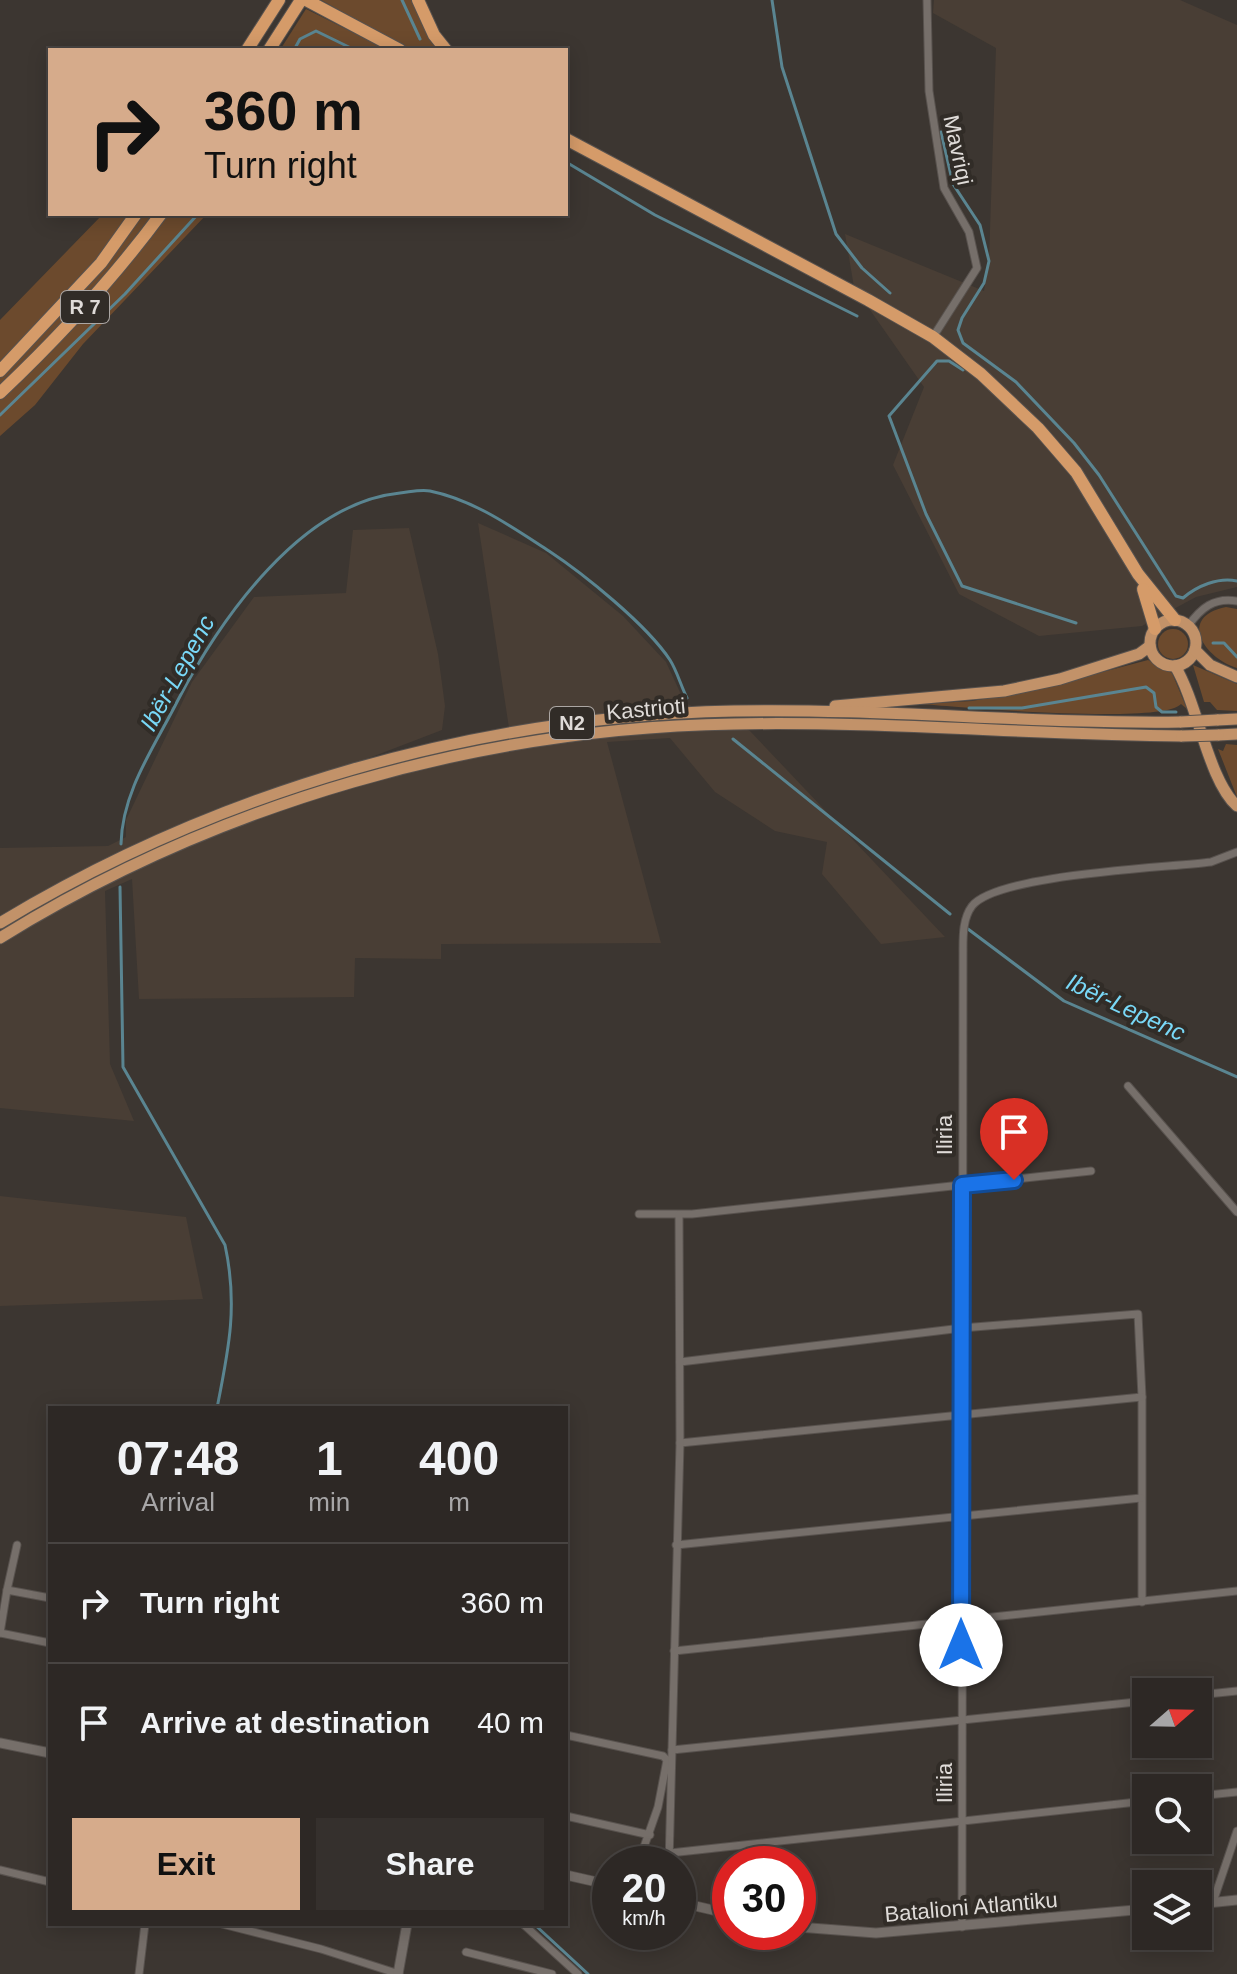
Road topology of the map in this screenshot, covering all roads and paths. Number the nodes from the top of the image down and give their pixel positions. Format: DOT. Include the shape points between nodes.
graph roads {
  1 [pos="279,0"];
  2 [pos="418,0"];
  3 [pos="927,0"];
  4 [pos="308,2"];
  5 [pos="248,48"];
  6 [pos="271,48"];
  7 [pos="396,48"];
  8 [pos="444,48"];
  9 [pos="568,140"];
  10 [pos="135,216"];
  11 [pos="160,216"];
  12 [pos="933,337"];
  13 [pos="0,371"];
  14 [pos="0,393"];
  15 [pos="1138,574"];
  16 [pos="1237,601"];
  17 [pos="1175,620"];
  18 [pos="1188,626"];
  19 [pos="1155,629"];
  20 [pos="1150,646"];
  21 [pos="1192,655"];
  22 [pos="1175,666"];
  23 [pos="1237,677"];
  24 [pos="1194,705"];
  25 [pos="780,710"];
  26 [pos="1237,719"];
  27 [pos="1237,734"];
  28 [pos="1237,806"];
  29 [pos="1237,852"];
  30 [pos="0,923"];
  31 [pos="0,938"];
  32 [pos="1128,1086"];
  33 [pos="1091,1171"];
  34 [pos="962,1185"];
  35 [pos="1237,1212"];
  36 [pos="639,1214"];
  37 [pos="679,1215"];
  38 [pos="962,1328"];
  39 [pos="680,1362"];
  40 [pos="1142,1397"];
  41 [pos="962,1414"];
  42 [pos="680,1443"];
  43 [pos="1141,1498"];
  44 [pos="962,1514"];
  45 [pos="17,1545"];
  46 [pos="676,1545"];
  47 [pos="7,1590"];
  48 [pos="1237,1591"];
  49 [pos="48,1598"];
  50 [pos="1142,1602"];
  51 [pos="961,1620"];
  52 [pos="0,1633"];
  53 [pos="48,1643"];
  54 [pos="674,1651"];
  55 [pos="1237,1691"];
  56 [pos="1212,1694"];
  57 [pos="1132,1703"];
  58 [pos="962,1721"];
  59 [pos="568,1735"];
  60 [pos="0,1743"];
  61 [pos="672,1750"];
  62 [pos="48,1753"];
  63 [pos="1237,1792"];
  64 [pos="1212,1795"];
  65 [pos="1132,1803"];
  66 [pos="568,1816"];
  67 [pos="962,1821"];
  68 [pos="1237,1831"];
  69 [pos="650,1835"];
  70 [pos="645,1846"];
  71 [pos="670,1846"];
  72 [pos="696,1850"];
  73 [pos="0,1870"];
  74 [pos="568,1875"];
  75 [pos="592,1881"];
  76 [pos="48,1882"];
  77 [pos="1237,1900"];
  78 [pos="1213,1902"];
  79 [pos="1132,1910"];
  80 [pos="145,1926"];
  81 [pos="230,1926"];
  82 [pos="407,1926"];
  83 [pos="525,1926"];
  84 [pos="962,1927"];
  85 [pos="816,1929"];
  86 [pos="466,1952"];
  87 [pos="574,1973"];
  88 [pos="139,1974"];
  89 [pos="398,1974"];
  90 [pos="552,1974"];
  1 -- 5 [label="highway"];
  2 -- 8 [label="highway"];
  3 -- 12 [label="street, Mavriqi" via="929,91 944,188 969,232 977,268"];
  4 -- 6 [label="highway"];
  4 -- 7 [label="highway"];
  9 -- 12 [label="highway"];
  10 -- 13 [label="highway, R 7" via="101,263"];
  11 -- 14 [label="highway, R 7" via="61,335"];
  12 -- 15 [label="highway" via="1011,400 1059,451"];
  15 -- 17 [label="highway"];
  15 -- 19 [label="highway"];
  16 -- 18 [label="street" via="1215,601"];
  17 -- 18 [label="highway"];
  17 -- 19 [label="highway"];
  18 -- 21 [label="highway" via="1195,637"];
  19 -- 20 [label="highway"];
  20 -- 22 [label="highway" via="1161,663"];
  20 -- 25 [label="highway" via="1060,679 1004,691"];
  21 -- 22 [label="highway"];
  21 -- 23 [label="highway"];
  21 -- 24 [label="highway"];
  22 -- 24 [label="highway"];
  24 -- 28 [label="highway" via="1224,788"];
  25 -- 26 [label="highway, Kastrioti / N2, bridge" via="1068,723"];
  25 -- 30 [label="highway, Kastrioti / N2" via="577,723 377,763 170,835"];
  27 -- 31 [label="highway, Kastrioti / N2, bridge" via="732,724 531,742 380,775 252,816 142,862"];
  29 -- 34 [label="street, Iliria" via="1211,862 1021,884 973,905 963,948"];
  32 -- 35 [label="street"];
  33 -- 34 [label="street"];
  34 -- 37 [label="street"];
  34 -- 38 [label="street, Iliria"];
  36 -- 37 [label="street"];
  37 -- 39 [label="street"];
  38 -- 39 [label="street"];
  38 -- 40 [label="street" via="1138,1314"];
  38 -- 41 [label="street, Iliria"];
  39 -- 42 [label="street"];
  40 -- 41 [label="street"];
  40 -- 43 [label="street"];
  41 -- 42 [label="street"];
  41 -- 44 [label="street, Iliria"];
  42 -- 46 [label="street"];
  43 -- 44 [label="street"];
  43 -- 50 [label="street"];
  44 -- 46 [label="street"];
  44 -- 51 [label="street, Iliria"];
  45 -- 47 [label="street"];
  46 -- 54 [label="street"];
  47 -- 49 [label="street"];
  47 -- 52 [label="street"];
  48 -- 50 [label="street"];
  50 -- 51 [label="street"];
  51 -- 54 [label="street"];
  51 -- 58 [label="street, Iliria"];
  52 -- 53 [label="street"];
  54 -- 61 [label="street"];
  55 -- 56 [label="street"];
  57 -- 58 [label="street"];
  58 -- 61 [label="street"];
  58 -- 67 [label="street, Iliria"];
  59 -- 69 [label="street" via="665,1758"];
  60 -- 62 [label="street"];
  61 -- 71 [label="street"];
  63 -- 64 [label="street"];
  65 -- 67 [label="street"];
  66 -- 69 [label="street"];
  67 -- 72 [label="street"];
  67 -- 84 [label="street, Iliria"];
  68 -- 78 [label="street"];
  69 -- 70 [label="street"];
  73 -- 76 [label="street"];
  74 -- 75 [label="street"];
  77 -- 78 [label="street"];
  79 -- 84 [label="street, Batalioni Atlantiku"];
  80 -- 88 [label="street"];
  81 -- 89 [label="street"];
  82 -- 89 [label="street"];
  83 -- 87 [label="street"];
  84 -- 85 [label="street, Batalioni Atlantiku" via="847,1933"];
  86 -- 90 [label="street"];
}
